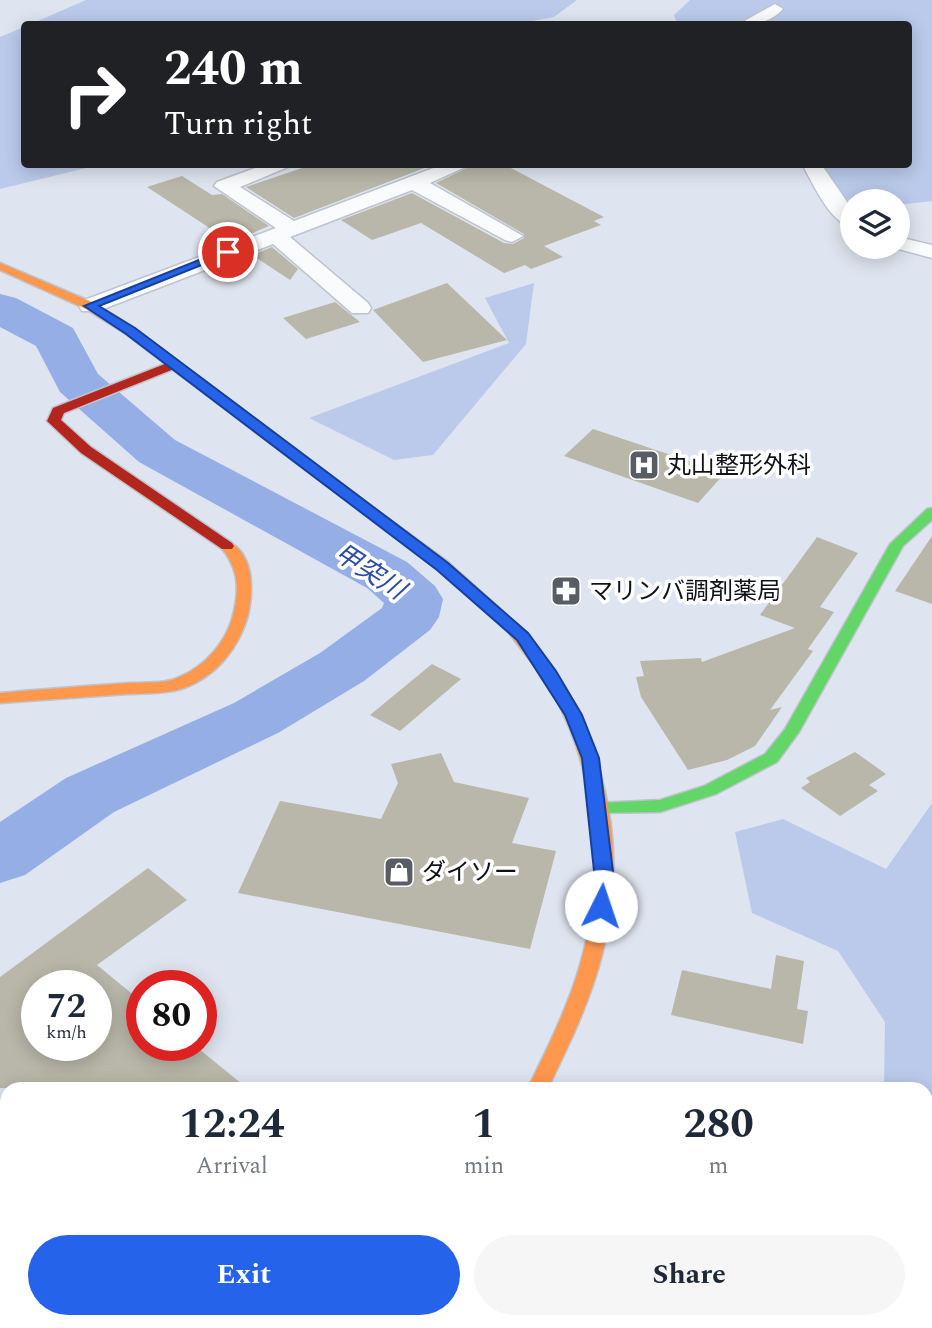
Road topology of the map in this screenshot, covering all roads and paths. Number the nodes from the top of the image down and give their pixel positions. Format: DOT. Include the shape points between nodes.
graph roads {
  1 [pos="775,9"];
  2 [pos="753,21"];
  3 [pos="275,168"];
  4 [pos="453,168"];
  5 [pos="813,168"];
  6 [pos="414,183"];
  7 [pos="840,208"];
  8 [pos="282,231"];
  9 [pos="512,236"];
  10 [pos="910,246"];
  11 [pos="932,252"];
  12 [pos="0,266"];
  13 [pos="90,306"];
  14 [pos="360,308"];
  15 [pos="174,364"];
  16 [pos="932,512"];
  17 [pos="0,698"];
  18 [pos="598,808"];
  19 [pos="541,1082"];
  1 -- 2 [label="street"];
  3 -- 8 [label="street" via="224,186"];
  4 -- 6 [label="street"];
  5 -- 7 [label="street"];
  6 -- 8 [label="street"];
  6 -- 9 [label="street"];
  8 -- 13 [label="street"];
  8 -- 14 [label="street"];
  10 -- 11 [label="street"];
  12 -- 13 [label="main road"];
  13 -- 15 [label="main road"];
  15 -- 17 [label="main road" via="58,411 54,421 76,442 234,551 243,573 245,602 230,642 211,666 177,685"];
  15 -- 18 [label="main road" via="443,567 522,637 573,715 591,758"];
  16 -- 18 [label="main road" via="897,544 791,732 771,758 710,790 660,806"];
  18 -- 19 [label="main road" via="605,880 598,931 573,1017"];
}
